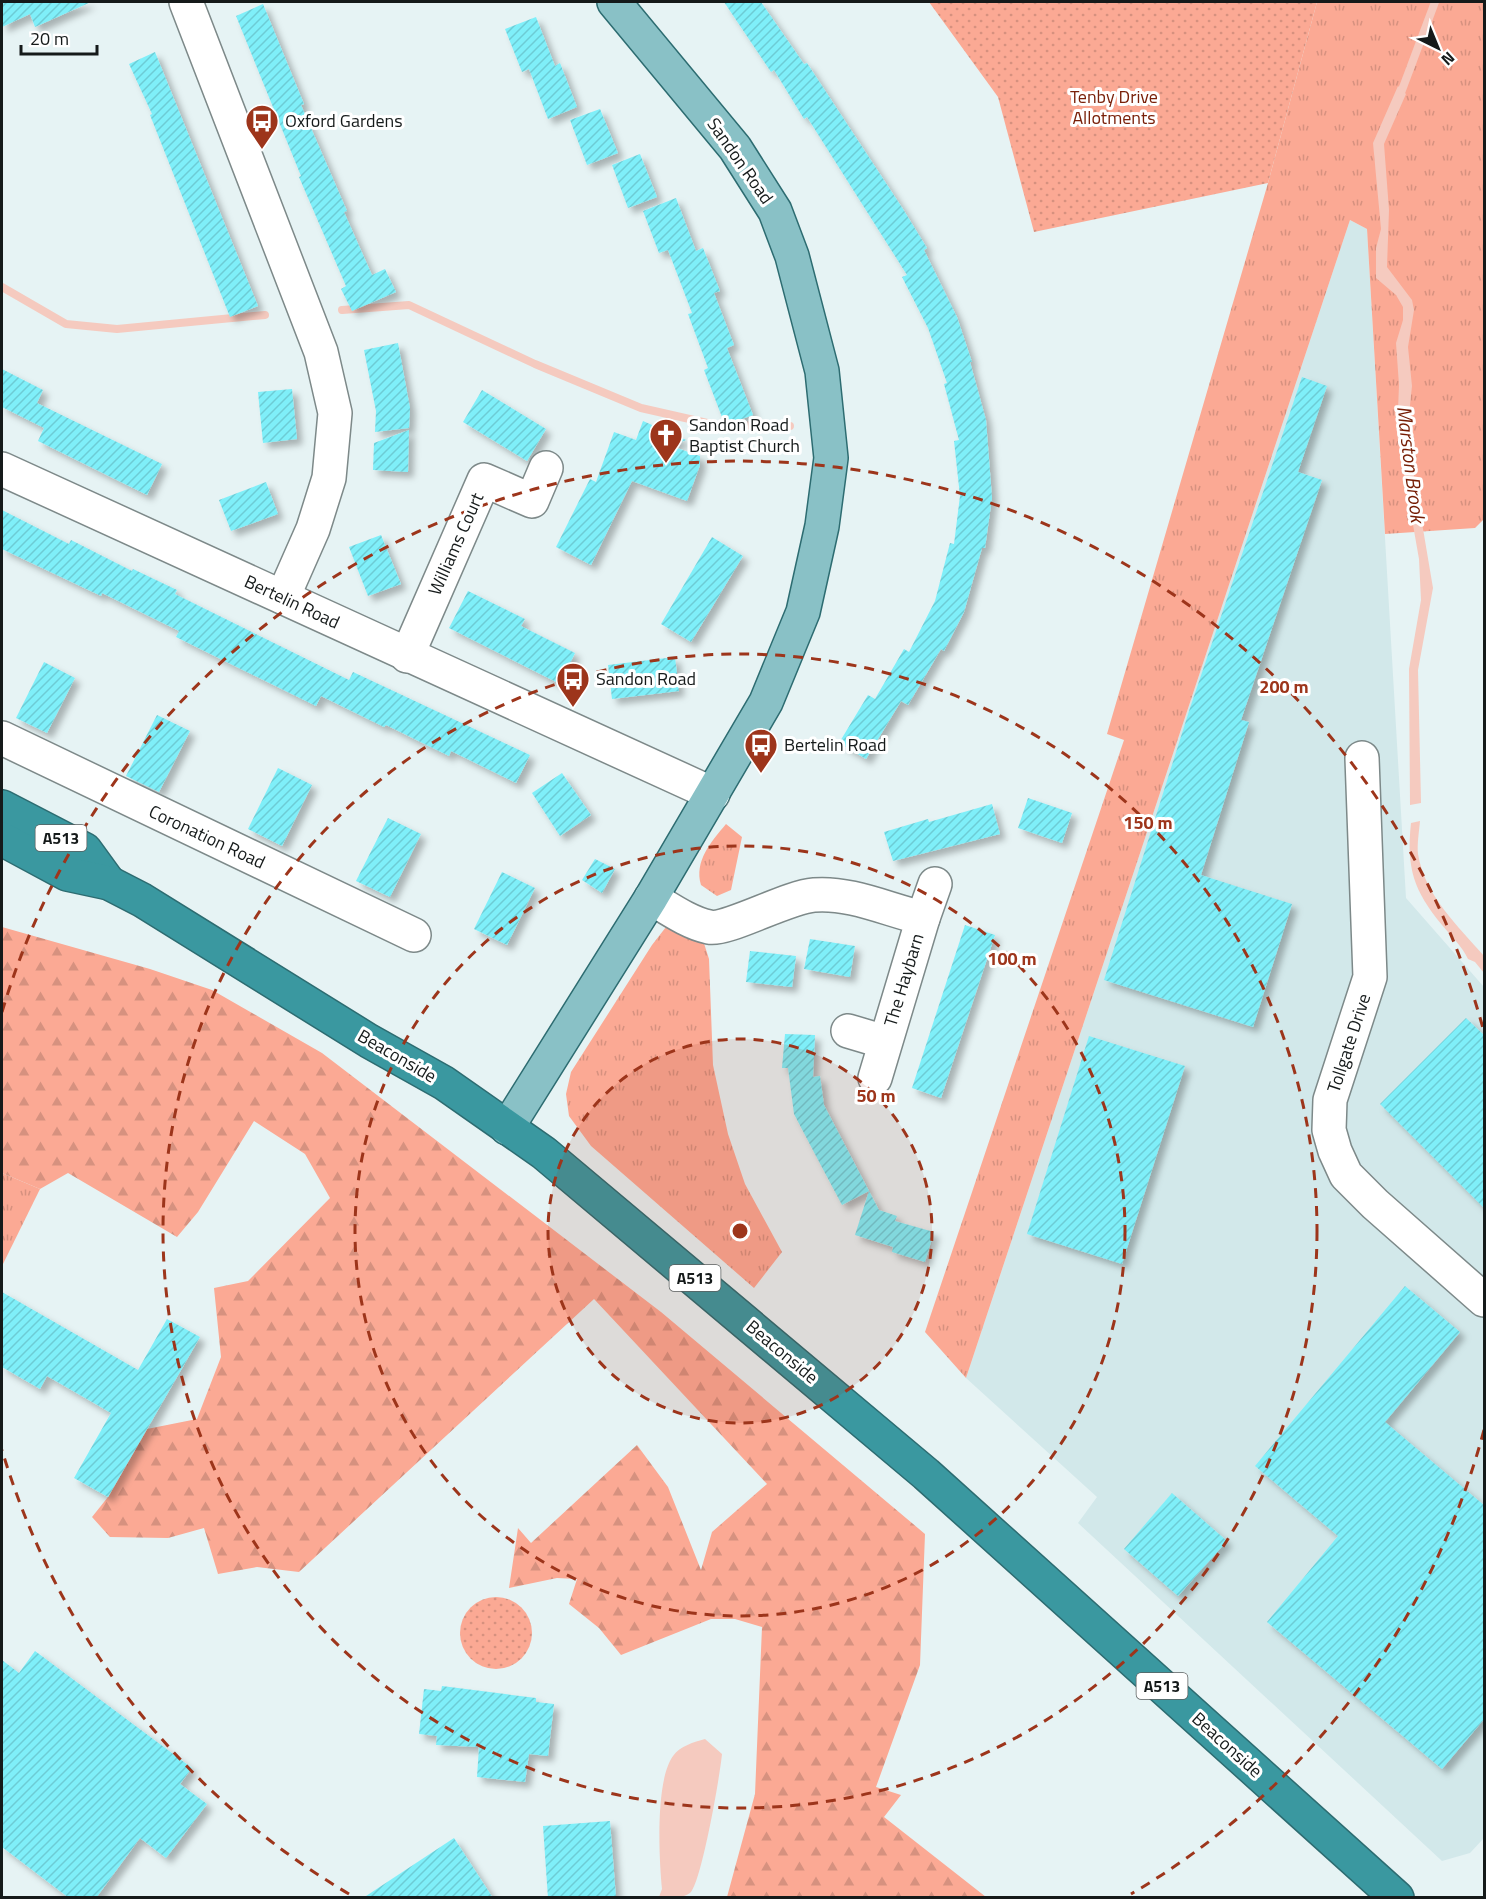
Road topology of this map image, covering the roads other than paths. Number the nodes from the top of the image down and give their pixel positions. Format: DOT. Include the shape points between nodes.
graph roads {
  1 [pos="186,2"];
  2 [pos="614,2"];
  3 [pos="546,468"];
  4 [pos="2,469"];
  5 [pos="283,597"];
  6 [pos="407,656"];
  7 [pos="2,738"];
  8 [pos="1362,758"];
  9 [pos="713,794"];
  10 [pos="2,807"];
  11 [pos="2,839"];
  12 [pos="109,883"];
  13 [pos="935,884"];
  14 [pos="651,898"];
  15 [pos="923,918"];
  16 [pos="414,935"];
  17 [pos="848,1031"];
  18 [pos="885,1042"];
  19 [pos="875,1078"];
  20 [pos="507,1128"];
  21 [pos="1485,1300"];
  22 [pos="1397,1898"];
  1 -- 5 [label="street" via="321,352 335,413 329,478 314,529"];
  2 -- 9 [label="main road, Sandon Road" via="735,148 775,211 792,256 822,371 831,453 822,526 803,612 766,702"];
  3 -- 6 [label="street, Williams Court" via="532,501 484,480"];
  4 -- 5 [label="street, Bertelin Road"];
  5 -- 6 [label="street, Bertelin Road"];
  6 -- 9 [label="street, Bertelin Road"];
  7 -- 16 [label="street, Coronation Road"];
  8 -- 21 [label="street, Tollgate Drive" via="1370,977 1330,1100 1329,1130 1346,1175"];
  9 -- 14 [label="main road, Sandon Road"];
  10 -- 12 [label="highway, Beaconside / A513" via="85,850"];
  11 -- 12 [label="highway, Beaconside / A513" via="67,874"];
  12 -- 20 [label="highway, Beaconside / A513" via="444,1083"];
  13 -- 15 [label="street, The Haybarn"];
  14 -- 15 [label="street, The Haybarn" via="710,928 772,905 814,895 859,899"];
  14 -- 20 [label="main road, Sandon Road"];
  15 -- 18 [label="street, The Haybarn"];
  17 -- 18 [label="street, The Haybarn"];
  18 -- 19 [label="street, The Haybarn"];
  20 -- 22 [label="highway, Beaconside / A513" via="594,1193 926,1474"];
}
